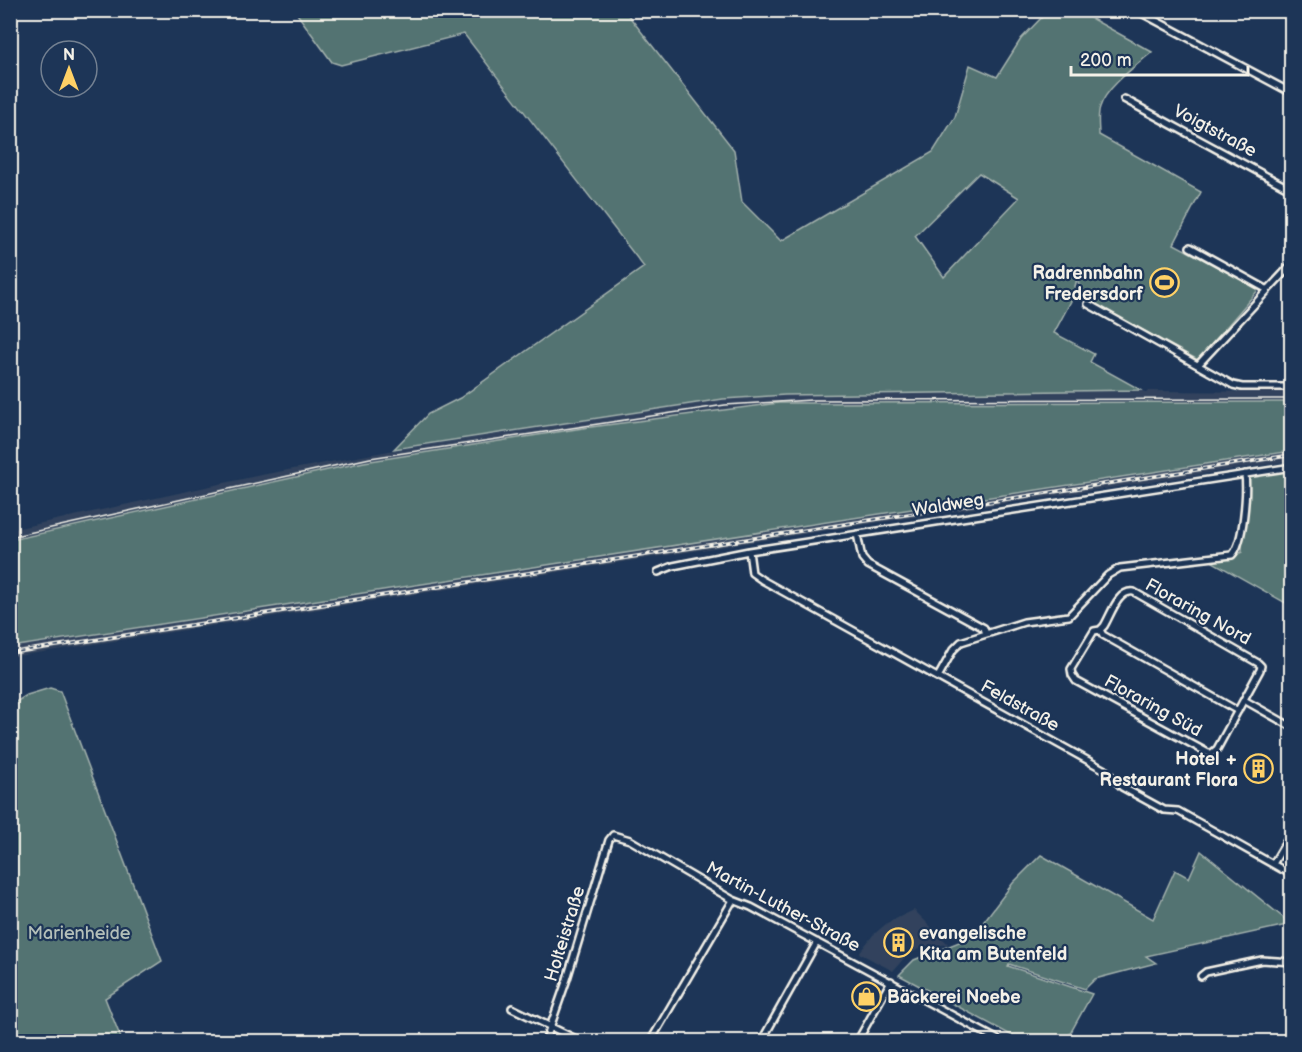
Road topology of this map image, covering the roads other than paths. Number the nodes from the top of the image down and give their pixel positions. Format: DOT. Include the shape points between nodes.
graph roads {
  1 [pos="1136,10"];
  2 [pos="1292,93"];
  3 [pos="1124,99"];
  4 [pos="1292,190"];
  5 [pos="1190,247"];
  6 [pos="1292,264"];
  7 [pos="1268,290"];
  8 [pos="1088,304"];
  9 [pos="1198,365"];
  10 [pos="1292,387"];
  11 [pos="1292,467"];
  12 [pos="1245,474"];
  13 [pos="857,534"];
  14 [pos="749,552"];
  15 [pos="658,572"];
  16 [pos="1097,630"];
  17 [pos="986,634"];
  18 [pos="938,677"];
  19 [pos="1244,700"];
  20 [pos="1238,711"];
  21 [pos="1292,728"];
  22 [pos="1292,832"];
  23 [pos="613,835"];
  24 [pos="1273,864"];
  25 [pos="1292,875"];
  26 [pos="733,900"];
  27 [pos="817,942"];
  28 [pos="1292,962"];
  29 [pos="1201,976"];
  30 [pos="891,981"];
  31 [pos="512,1008"];
  32 [pos="550,1027"];
  33 [pos="990,1035"];
  34 [pos="545,1041"];
  35 [pos="582,1041"];
  36 [pos="650,1041"];
  37 [pos="760,1041"];
  38 [pos="857,1041"];
  39 [pos="985,1041"];
  40 [pos="1002,1041"];
  1 -- 2 [label="street"];
  3 -- 4 [label="street, Voigtstraße"];
  5 -- 7 [label="street"];
  6 -- 7 [label="street"];
  7 -- 9 [label="street"];
  8 -- 9 [label="street"];
  9 -- 10 [label="street" via="1233,385"];
  11 -- 12 [label="street, Waldweg"];
  12 -- 13 [label="street, Waldweg"];
  12 -- 17 [label="street" via="1239,544 1232,555 1120,568 1108,575 1070,615 1024,622"];
  13 -- 14 [label="street, Waldweg"];
  13 -- 17 [label="street" via="862,558 868,565 984,628"];
  14 -- 15 [label="street, Waldweg"];
  14 -- 18 [label="street, Feldstraße" via="754,576"];
  16 -- 19 [label="street, Floraring Nord" via="1104,626 1122,594 1134,592 1258,663 1260,670"];
  16 -- 20 [label="street"];
  16 -- 20 [label="street, Floraring Süd" via="1071,669 1076,681 1208,753 1217,749"];
  17 -- 18 [label="street" via="956,646"];
  18 -- 24 [label="street, Feldstraße" via="1105,770 1122,787 1164,810 1178,812"];
  19 -- 20 [label="street, Floraring Süd"];
  19 -- 21 [label="street"];
  22 -- 24 [label="street"];
  23 -- 26 [label="street, Martin-Luther-Straße" via="630,840"];
  23 -- 32 [label="street, Holteistraße"];
  24 -- 25 [label="street, Feldstraße"];
  26 -- 27 [label="street, Martin-Luther-Straße"];
  26 -- 36 [label="street"];
  27 -- 30 [label="street, Martin-Luther-Straße"];
  27 -- 37 [label="street"];
  28 -- 29 [label="street" via="1256,961"];
  30 -- 33 [label="street, Martin-Luther-Straße"];
  30 -- 38 [label="street"];
  31 -- 32 [label="street"];
  32 -- 34 [label="street, Holteistraße"];
  32 -- 35 [label="street"];
  33 -- 39 [label="street"];
  33 -- 40 [label="street, Martin-Luther-Straße"];
}
